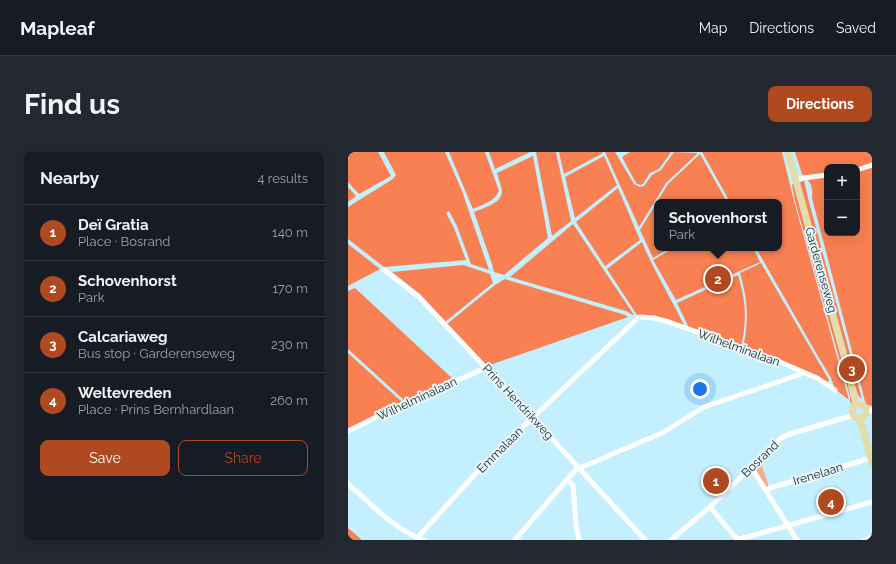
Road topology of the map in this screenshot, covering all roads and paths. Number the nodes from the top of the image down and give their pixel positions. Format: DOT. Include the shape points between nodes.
graph roads {
  1 [pos="788,152"];
  2 [pos="872,165"];
  3 [pos="860,169"];
  4 [pos="824,175"];
  5 [pos="796,181"];
  6 [pos="384,270"];
  7 [pos="639,317"];
  8 [pos="486,368"];
  9 [pos="804,373"];
  10 [pos="835,390"];
  11 [pos="857,404"];
  12 [pos="863,414"];
  13 [pos="533,418"];
  14 [pos="348,431"];
  15 [pos="871,460"];
  16 [pos="751,467"];
  17 [pos="579,468"];
  18 [pos="567,480"];
  19 [pos="348,484"];
  20 [pos="766,490"];
  21 [pos="872,502"];
  22 [pos="710,507"];
  23 [pos="788,526"];
  24 [pos="872,537"];
  25 [pos="417,538"];
  26 [pos="424,540"];
  27 [pos="515,540"];
  28 [pos="579,540"];
  29 [pos="645,540"];
  30 [pos="671,540"];
  31 [pos="797,540"];
  32 [pos="865,540"];
  1 -- 5 [label="main road, Garderenseweg"];
  2 -- 3 [label="street"];
  4 -- 5 [label="street"];
  5 -- 11 [label="main road, Garderenseweg"];
  6 -- 8 [label="street, Prins Hendrikweg" via="419,297"];
  7 -- 9 [label="street, Wilhelminalaan" via="669,322 773,359"];
  7 -- 13 [label="street, Emmalaan"];
  8 -- 13 [label="street, Prins Hendrikweg"];
  8 -- 14 [label="street, Wilhelminalaan" via="411,400"];
  9 -- 10 [label="street, Wilhelminalaan"];
  9 -- 17 [label="street" via="704,407 664,432"];
  11 -- 12 [label="main road" via="862,404"];
  11 -- 12 [label="main road" via="853,408"];
  12 -- 15 [label="main road"];
  12 -- 16 [label="street, Bosrand" via="844,417 781,438"];
  13 -- 17 [label="street, Prins Hendrikweg"];
  13 -- 25 [label="street, Emmalaan" via="488,460"];
  15 -- 20 [label="street, Irenelaan"];
  16 -- 20 [label="street"];
  16 -- 22 [label="street, Bosrand"];
  17 -- 18 [label="street"];
  17 -- 29 [label="street, Prins Hendrikweg"];
  18 -- 27 [label="street"];
  18 -- 28 [label="street" via="573,485"];
  19 -- 25 [label="street" via="388,519"];
  20 -- 23 [label="street"];
  21 -- 23 [label="street"];
  22 -- 23 [label="street" via="736,538 740,539"];
  22 -- 30 [label="street, Bosrand"];
  23 -- 31 [label="street"];
  24 -- 32 [label="street"];
  25 -- 26 [label="street"];
}
